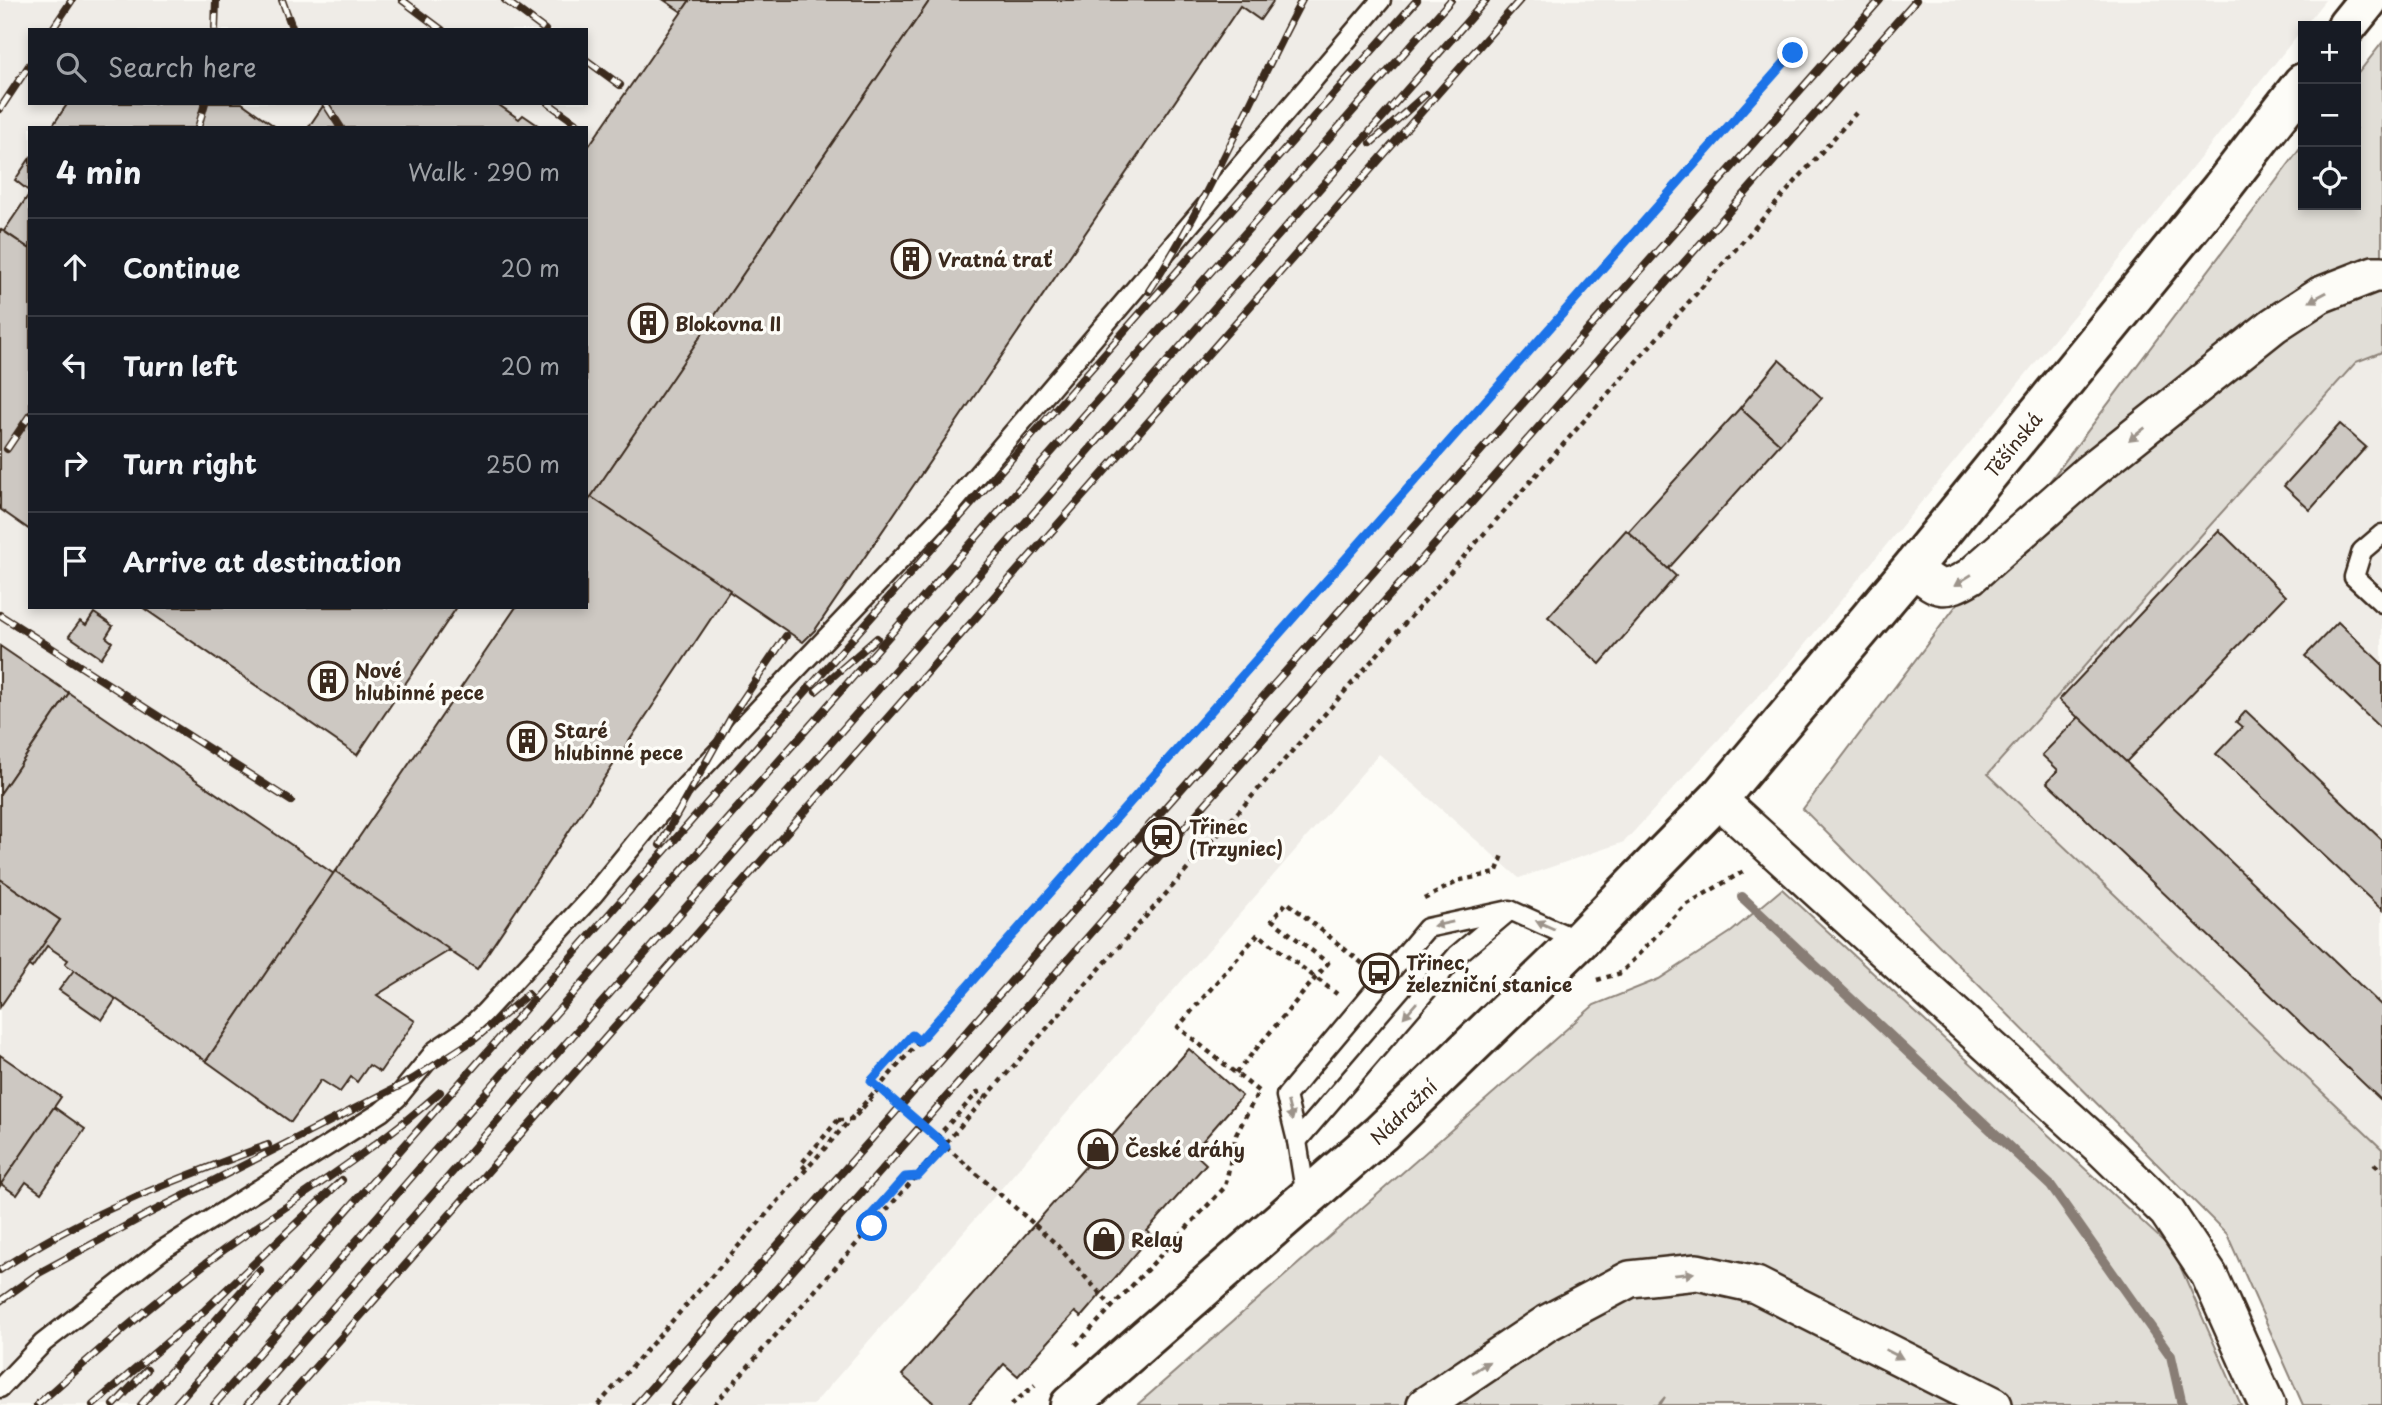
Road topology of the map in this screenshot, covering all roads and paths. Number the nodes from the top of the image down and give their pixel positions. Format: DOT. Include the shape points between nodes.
graph roads {
  1 [pos="1381,0"];
  2 [pos="2368,0"];
  3 [pos="2351,21"];
  4 [pos="1793,53"];
  5 [pos="2302,84"];
  6 [pos="1856,113"];
  7 [pos="2382,274"];
  8 [pos="2382,534"];
  9 [pos="1912,568"];
  10 [pos="2382,603"];
  11 [pos="1717,799"];
  12 [pos="1777,852"];
  13 [pos="1510,910"];
  14 [pos="1579,941"];
  15 [pos="1366,966"];
  16 [pos="1315,978"];
  17 [pos="1587,983"];
  18 [pos="1340,997"];
  19 [pos="919,1041"];
  20 [pos="1236,1073"];
  21 [pos="1266,1082"];
  22 [pos="880,1088"];
  23 [pos="1258,1091"];
  24 [pos="985,1099"];
  25 [pos="936,1138"];
  26 [pos="1297,1141"];
  27 [pos="946,1146"];
  28 [pos="2374,1164"];
  29 [pos="806,1169"];
  30 [pos="2382,1171"];
  31 [pos="1306,1197"];
  32 [pos="872,1226"];
  33 [pos="0,1388"];
  34 [pos="598,1405"];
  35 [pos="714,1405"];
  36 [pos="1070,1405"];
  37 [pos="1424,1405"];
  38 [pos="1994,1405"];
  39 [pos="2267,1405"];
  1 -- 33 [label="lane" via="943,515 659,814 593,895 484,1013 436,1050 381,1112 161,1251 43,1343"];
  2 -- 3 [label="main road"];
  4 -- 19 [label="path"];
  5 -- 9 [label="main road, Těšínská"];
  6 -- 24 [label="path"];
  7 -- 9 [label="street, one-way" via="2320,295 2274,325 2088,472 1971,576 1953,587 1936,587"];
  8 -- 10 [label="lane" via="2362,551 2354,577"];
  9 -- 11 [label="main road, Těšínská"];
  11 -- 12 [label="street"];
  11 -- 14 [label="main road, Nádražní"];
  12 -- 17 [label="path" via="1684,906 1621,973"];
  12 -- 39 [label="street" via="2167,1212 2209,1276"];
  14 -- 13 [label="lane, one-way"];
  13 -- 26 [label="lane, one-way" via="1457,955"];
  13 -- 26 [label="lane, one-way" via="1427,928 1286,1096"];
  14 -- 31 [label="main road, Nádražní" via="1381,1133"];
  15 -- 16 [label="path" via="1287,902 1272,920 1328,963"];
  16 -- 18 [label="path"];
  16 -- 20 [label="path"];
  16 -- 20 [label="path" via="1258,934 1178,1027"];
  19 -- 22 [label="path" via="912,1035 871,1081"];
  19 -- 29 [label="path"];
  20 -- 23 [label="path"];
  21 -- 23 [label="path"];
  22 -- 25 [label="path, bridge"];
  22 -- 29 [label="path, bridge" via="852,1120 838,1120 801,1164"];
  23 -- 27 [label="path, bridge" via="1236,1135 1225,1187 1113,1308 1055,1243"];
  24 -- 25 [label="path" via="978,1092"];
  24 -- 32 [label="path"];
  25 -- 27 [label="path, bridge"];
  26 -- 31 [label="lane"];
  27 -- 32 [label="path, bridge" via="918,1176 905,1177 866,1221"];
  28 -- 30 [label="path"];
  29 -- 34 [label="path"];
  31 -- 36 [label="main road, Nádražní"];
  32 -- 35 [label="path"];
  37 -- 38 [label="street, one-way" via="1547,1323 1630,1279 1697,1272 1756,1285"];
}
